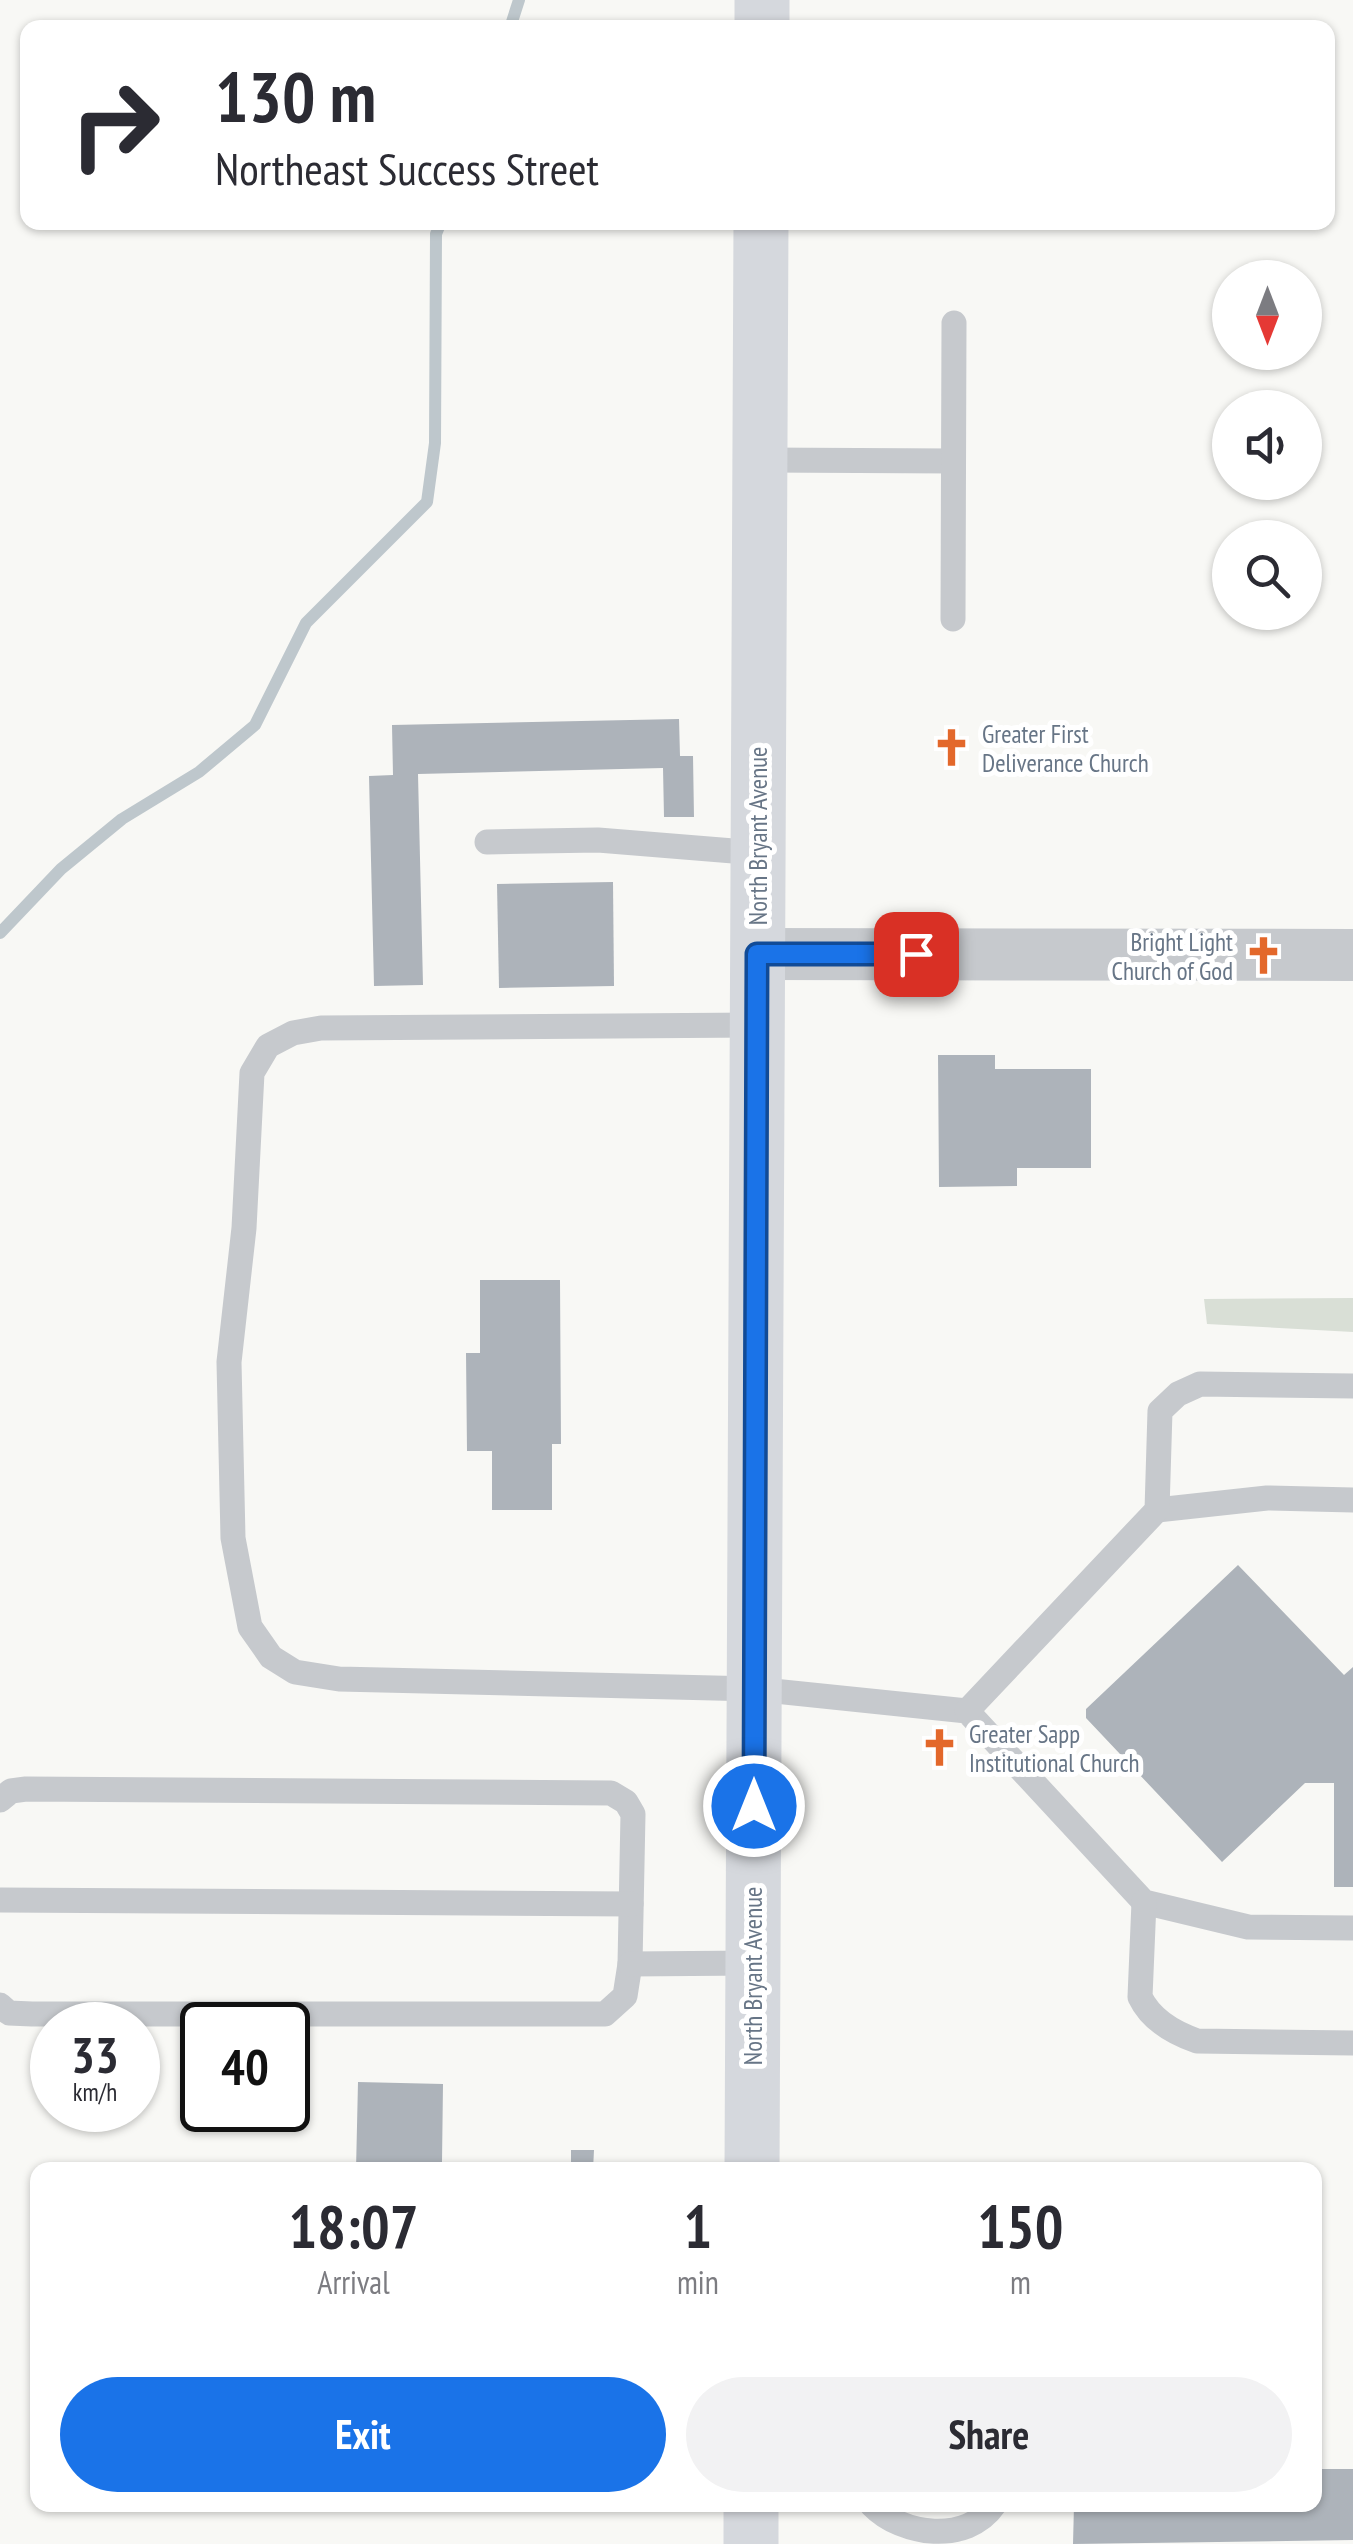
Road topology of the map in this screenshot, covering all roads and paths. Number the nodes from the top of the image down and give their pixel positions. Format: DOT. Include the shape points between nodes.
graph roads {
  1 [pos="761,230"];
  2 [pos="954,323"];
  3 [pos="759,460"];
  4 [pos="953,461"];
  5 [pos="953,619"];
  6 [pos="487,842"];
  7 [pos="758,853"];
  8 [pos="757,954"];
  9 [pos="1353,955"];
  10 [pos="756,1026"];
  11 [pos="1353,1386"];
  12 [pos="1353,1500"];
  13 [pos="1157,1510"];
  14 [pos="755,1689"];
  15 [pos="967,1712"];
  16 [pos="0,1800"];
  17 [pos="0,1900"];
  18 [pos="1144,1902"];
  19 [pos="631,1904"];
  20 [pos="1353,1928"];
  21 [pos="754,1963"];
  22 [pos="630,1964"];
  23 [pos="0,2005"];
  24 [pos="1353,2043"];
  25 [pos="752,2162"];
  26 [pos="751,2512"];
  27 [pos="883,2512"];
  28 [pos="985,2512"];
  29 [pos="750,2544"];
  1 -- 3 [label="street, North Bryant Avenue"];
  2 -- 4 [label="lane"];
  3 -- 4 [label="lane"];
  3 -- 7 [label="street, North Bryant Avenue"];
  4 -- 5 [label="lane"];
  6 -- 7 [label="lane" via="598,840"];
  7 -- 8 [label="street, North Bryant Avenue"];
  8 -- 9 [label="street"];
  8 -- 10 [label="street, North Bryant Avenue"];
  10 -- 14 [label="street, North Bryant Avenue"];
  10 -- 14 [label="lane" via="320,1028 293,1032 268,1046 252,1073 229,1362 233,1538 250,1628 271,1657 295,1672 338,1679"];
  11 -- 13 [label="lane" via="1200,1384 1178,1394 1160,1411"];
  12 -- 13 [label="lane" via="1267,1498"];
  13 -- 15 [label="lane"];
  14 -- 15 [label="lane"];
  14 -- 21 [label="street, North Bryant Avenue"];
  15 -- 18 [label="lane"];
  16 -- 19 [label="lane" via="10,1790 26,1789 611,1793 633,1814"];
  17 -- 19 [label="lane"];
  18 -- 20 [label="lane" via="1248,1927"];
  18 -- 24 [label="lane" via="1140,1997 1176,2034 1197,2041"];
  19 -- 22 [label="lane"];
  21 -- 22 [label="lane"];
  21 -- 25 [label="street, North Bryant Avenue"];
  22 -- 23 [label="lane" via="625,1996 605,2014 32,2014"];
  26 -- 29 [label="street"];
  27 -- 28 [label="lane" via="906,2527 939,2532 968,2526"];
}
